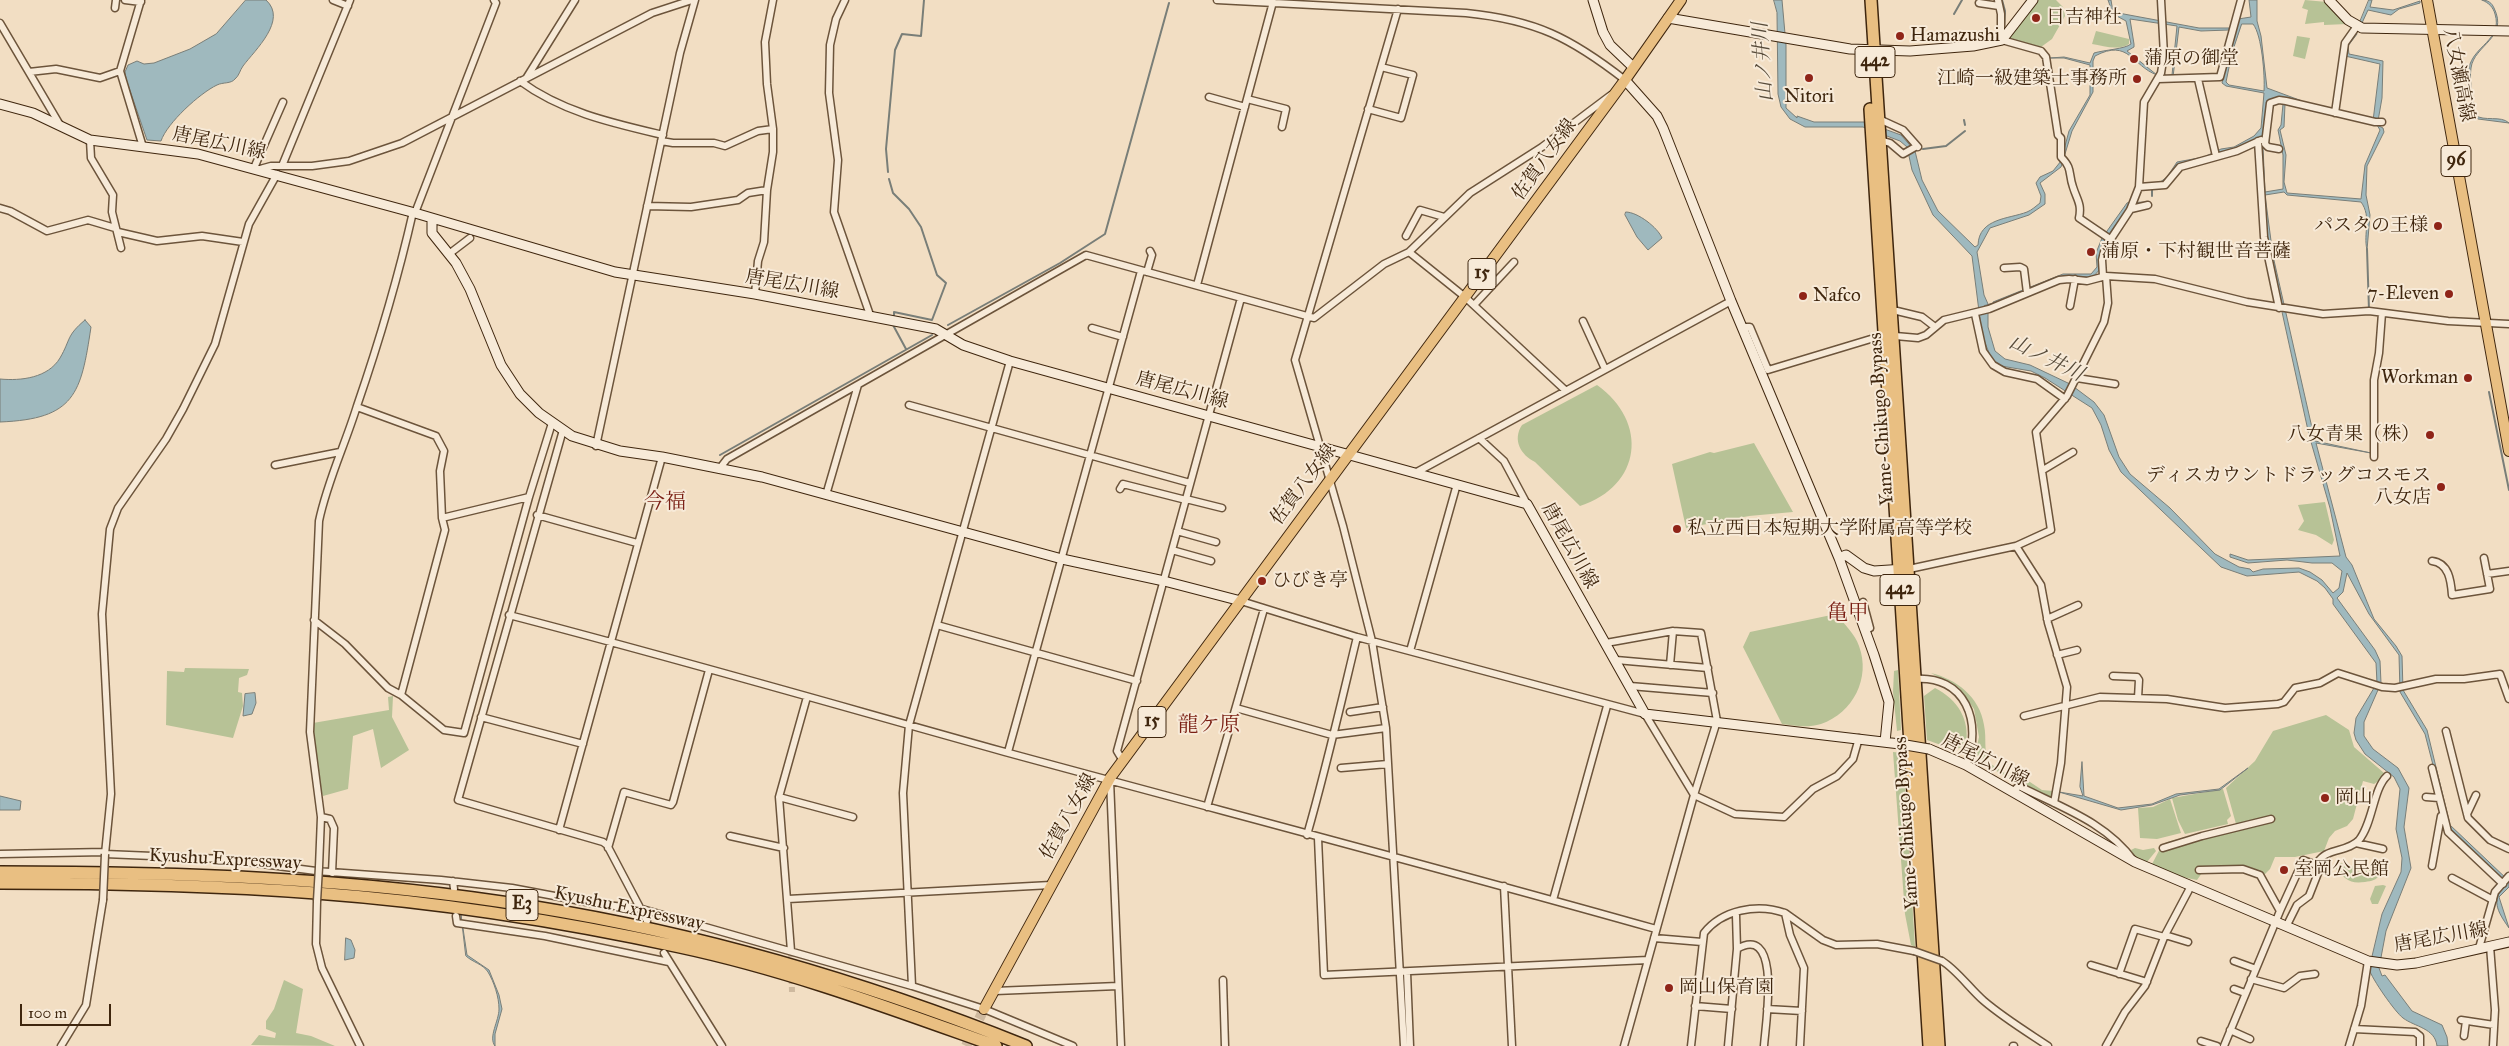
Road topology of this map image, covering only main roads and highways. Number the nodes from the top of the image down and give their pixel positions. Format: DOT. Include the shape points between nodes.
graph roads {
  1 [pos="1593,0"];
  2 [pos="1681,0"];
  3 [pos="1863,0"];
  4 [pos="1871,0"];
  5 [pos="2033,0"];
  6 [pos="2329,0"];
  7 [pos="2427,0"];
  8 [pos="1668,18"];
  9 [pos="2432,29"];
  10 [pos="2509,31"];
  11 [pos="1871,50"];
  12 [pos="1633,67"];
  13 [pos="1625,80"];
  14 [pos="0,104"];
  15 [pos="432,219"];
  16 [pos="2509,451"];
  17 [pos="1349,454"];
  18 [pos="1839,558"];
  19 [pos="1904,570"];
  20 [pos="1241,601"];
  21 [pos="1911,679"];
  22 [pos="1884,742"];
  23 [pos="0,872"];
  24 [pos="0,883"];
  25 [pos="2509,942"];
  26 [pos="984,1009"];
  27 [pos="996,1046"];
  28 [pos="1026,1046"];
  29 [pos="1929,1046"];
  30 [pos="1939,1046"];
  1 -- 12 [label="main road" via="1610,45"];
  2 -- 8 [label="main road, 佐賀八女線 / 15"];
  3 -- 11 [label="highway, Yame-Chikugo Bypass / 442"];
  4 -- 11 [label="highway, Yame-Chikugo Bypass / 442"];
  5 -- 11 [label="main road" via="2002,40 1938,49"];
  6 -- 9 [label="main road" via="2359,27"];
  7 -- 9 [label="main road, 八女瀬高線 / 96"];
  8 -- 11 [label="main road"];
  8 -- 12 [label="main road, 佐賀八女線 / 15"];
  9 -- 10 [label="main road"];
  9 -- 16 [label="main road, 八女瀬高線 / 96"];
  11 -- 19 [label="highway, Yame-Chikugo Bypass / 442"];
  12 -- 13 [label="main road, 佐賀八女線 / 15"];
  13 -- 17 [label="main road, 佐賀八女線 / 15"];
  13 -- 18 [label="main road" via="1663,128 1731,302"];
  14 -- 15 [label="main road, 唐尾広川線" via="33,113 90,140 198,154 279,170"];
  15 -- 17 [label="main road, 唐尾広川線" via="615,272 755,294 936,329 963,345 1010,361"];
  15 -- 20 [label="main road" via="432,233 470,289 502,365 520,394 552,423 596,446 720,468 1062,560"];
  17 -- 20 [label="main road, 佐賀八女線 / 15"];
  17 -- 22 [label="main road, 唐尾広川線" via="1527,504 1645,714"];
  18 -- 19 [label="main road" via="1846,555 1874,572"];
  18 -- 22 [label="main road" via="1889,702"];
  19 -- 21 [label="highway, Yame-Chikugo Bypass / 442"];
  20 -- 26 [label="main road, 佐賀八女線 / 15" via="1110,778"];
  21 -- 29 [label="highway, Yame-Chikugo Bypass / 442"];
  21 -- 30 [label="highway, Yame-Chikugo Bypass / 442"];
  22 -- 25 [label="main road, 唐尾広川線, bridge" via="1929,750 1966,765 2135,862 2368,961 2397,965 2416,963"];
  23 -- 28 [label="highway, Kyushu Expressway / E3" via="171,874 304,881 536,907 674,935 789,965 958,1019"];
  24 -- 27 [label="highway, Kyushu Expressway / E3" via="308,892 482,911 680,947 764,969 848,994"];
}
